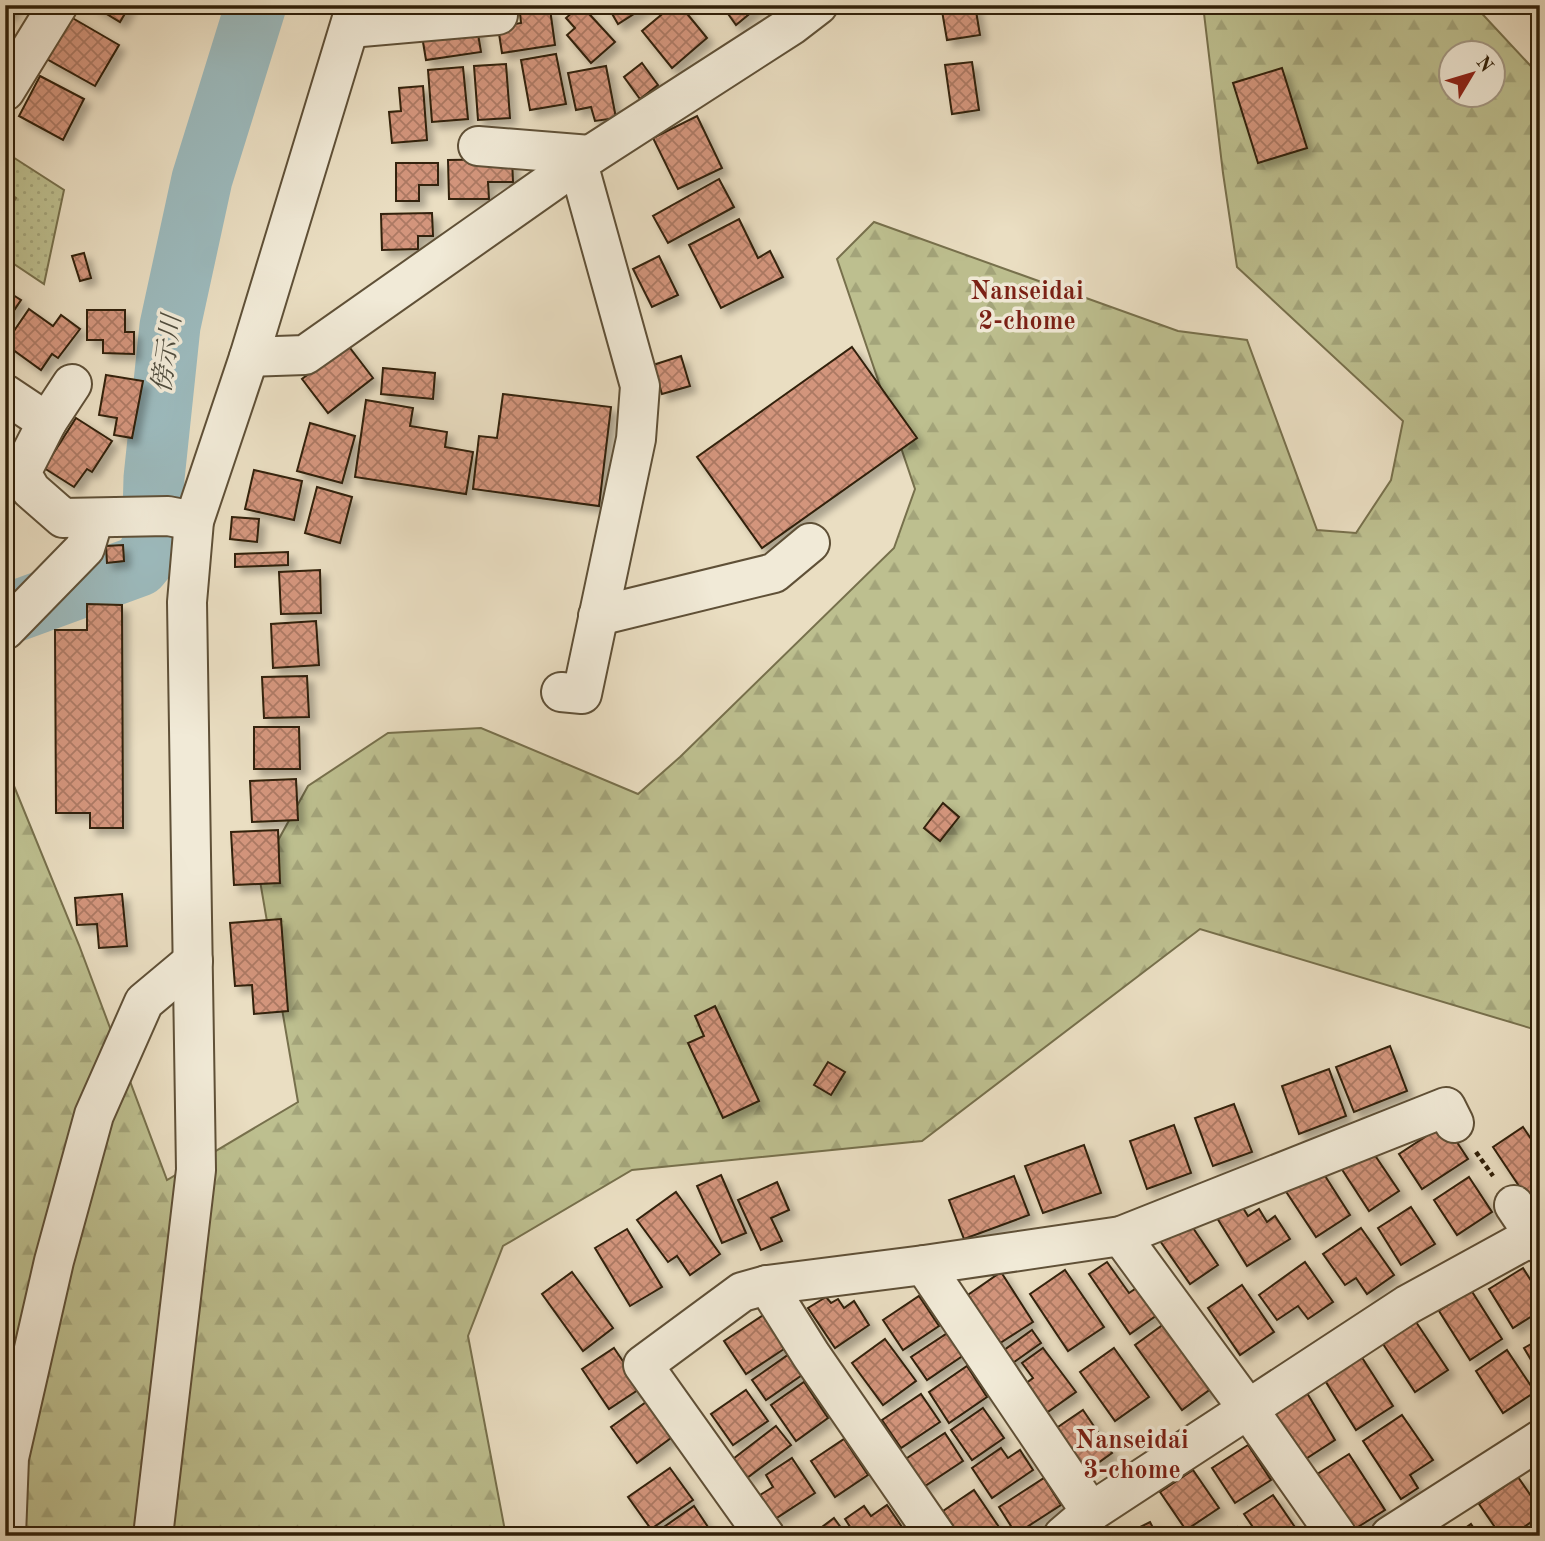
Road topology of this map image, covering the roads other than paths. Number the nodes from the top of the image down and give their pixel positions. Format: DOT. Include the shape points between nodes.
graph roads {
  1 [pos="58,5"];
  2 [pos="796,12"];
  3 [pos="498,15"];
  4 [pos="353,17"];
  5 [pos="5,91"];
  6 [pos="478,146"];
  7 [pos="584,159"];
  8 [pos="249,357"];
  9 [pos="72,384"];
  10 [pos="5,394"];
  11 [pos="47,422"];
  12 [pos="13,477"];
  13 [pos="107,518"];
  14 [pos="181,518"];
  15 [pos="810,543"];
  16 [pos="598,616"];
  17 [pos="5,630"];
  18 [pos="561,692"];
  19 [pos="193,961"];
  20 [pos="1450,1115"];
  21 [pos="1532,1229"];
  22 [pos="1121,1236"];
  23 [pos="924,1265"];
  24 [pos="767,1285"];
  25 [pos="1248,1409"];
  26 [pos="1540,1440"];
  27 [pos="1077,1524"];
  28 [pos="6,1536"];
  29 [pos="153,1536"];
  30 [pos="765,1536"];
  31 [pos="936,1536"];
  32 [pos="1337,1536"];
  33 [pos="1390,1536"];
  1 -- 5 [label="street"];
  2 -- 7 [label="street"];
  3 -- 4 [label="street"];
  4 -- 8 [label="street"];
  6 -- 7 [label="street"];
  7 -- 8 [label="street" via="305,355"];
  7 -- 16 [label="street" via="640,386 636,439"];
  8 -- 14 [label="street"];
  9 -- 11 [label="street"];
  10 -- 11 [label="street"];
  11 -- 12 [label="street"];
  12 -- 13 [label="street" via="63,518"];
  13 -- 14 [label="street"];
  13 -- 17 [label="street" via="85,548"];
  14 -- 19 [label="street" via="187,603"];
  15 -- 16 [label="street" via="774,573"];
  16 -- 18 [label="street" via="582,694"];
  19 -- 28 [label="street" via="144,1002 94,1115 54,1261 9,1458"];
  19 -- 29 [label="street" via="197,1170"];
  20 -- 22 [label="street"];
  21 -- 25 [label="street"];
  22 -- 23 [label="street"];
  22 -- 25 [label="street"];
  23 -- 24 [label="street"];
  23 -- 27 [label="street"];
  24 -- 30 [label="street" via="741,1292 643,1365"];
  24 -- 31 [label="street"];
  25 -- 27 [label="street"];
  25 -- 32 [label="street"];
  26 -- 33 [label="street"];
}
